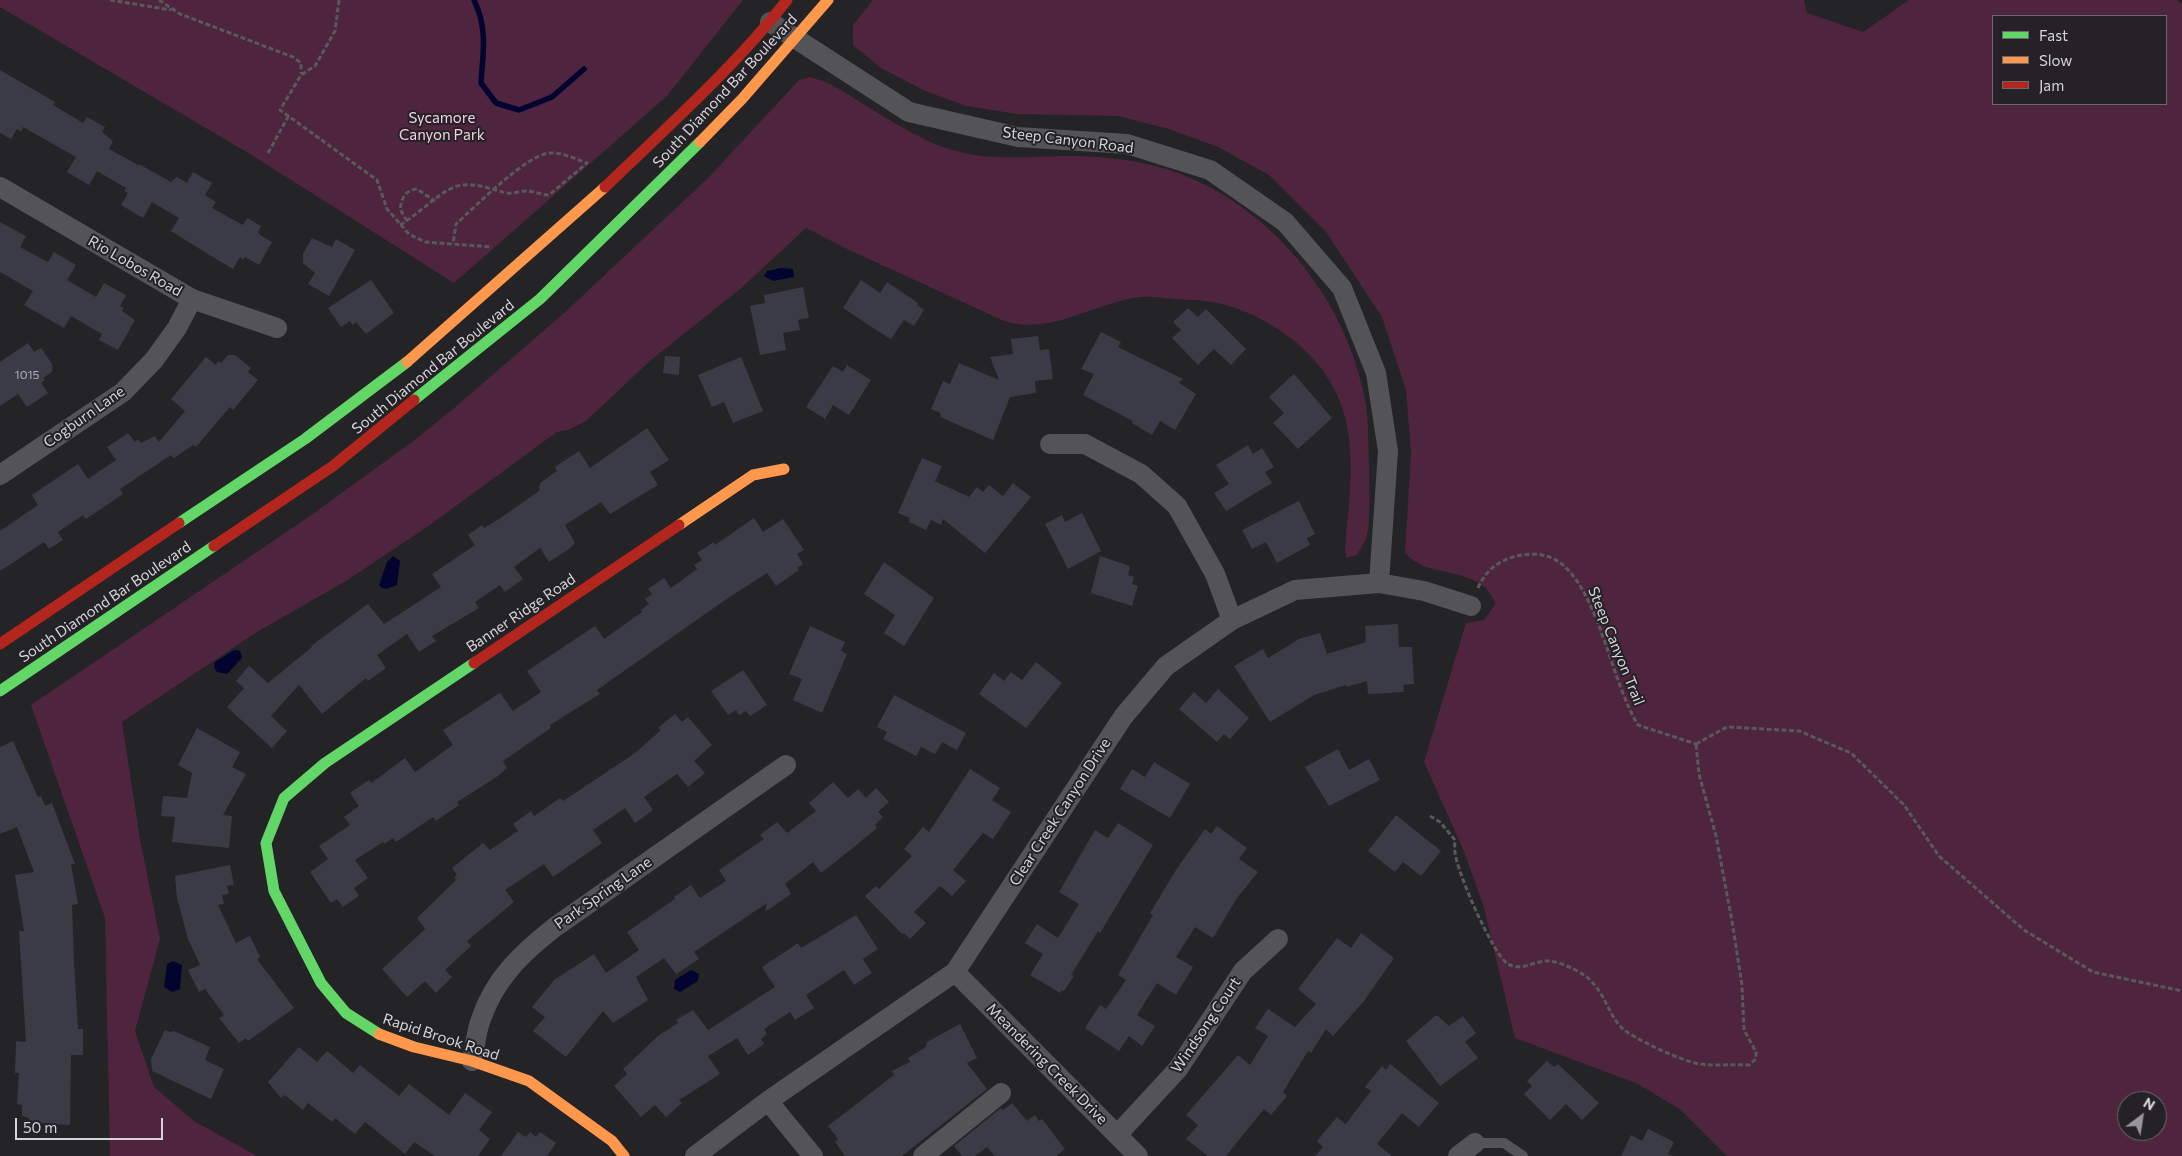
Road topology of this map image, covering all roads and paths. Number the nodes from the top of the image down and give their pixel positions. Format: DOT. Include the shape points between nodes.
graph roads {
  1 [pos="110,0"];
  2 [pos="159,0"];
  3 [pos="339,0"];
  4 [pos="787,0"];
  5 [pos="828,0"];
  6 [pos="173,10"];
  7 [pos="770,22"];
  8 [pos="795,39"];
  9 [pos="302,75"];
  10 [pos="289,115"];
  11 [pos="268,153"];
  12 [pos="0,187"];
  13 [pos="495,190"];
  14 [pos="435,201"];
  15 [pos="407,221"];
  16 [pos="400,226"];
  17 [pos="452,244"];
  18 [pos="492,247"];
  19 [pos="192,299"];
  20 [pos="277,328"];
  21 [pos="1050,444"];
  22 [pos="784,470"];
  23 [pos="0,475"];
  24 [pos="1379,583"];
  25 [pos="1471,606"];
  26 [pos="1232,620"];
  27 [pos="0,644"];
  28 [pos="0,691"];
  29 [pos="1696,744"];
  30 [pos="786,765"];
  31 [pos="284,798"];
  32 [pos="1430,816"];
  33 [pos="1278,939"];
  34 [pos="955,972"];
  35 [pos="2182,991"];
  36 [pos="472,1061"];
  37 [pos="1001,1093"];
  38 [pos="768,1101"];
  39 [pos="1117,1135"];
  40 [pos="1475,1142"];
  41 [pos="624,1156"];
  42 [pos="695,1156"];
  43 [pos="813,1156"];
  44 [pos="923,1156"];
  45 [pos="1138,1156"];
  46 [pos="1458,1156"];
  47 [pos="1523,1156"];
  1 -- 6 [label="path"];
  2 -- 6 [label="path"];
  3 -- 9 [label="path" via="335,31 315,66"];
  4 -- 7 [label="main road, South Diamond Bar Boulevard"];
  5 -- 8 [label="main road, South Diamond Bar Boulevard"];
  6 -- 9 [label="path" via="293,57 302,63"];
  7 -- 8 [label="street, Steep Canyon Road"];
  7 -- 27 [label="main road, South Diamond Bar Boulevard" via="585,207 405,363 305,439"];
  8 -- 24 [label="street, Steep Canyon Road" via="909,112 1018,136 1127,144 1210,170 1285,222 1342,288 1376,373 1388,451"];
  8 -- 28 [label="main road, South Diamond Bar Boulevard" via="742,99 643,200 533,305 334,466"];
  9 -- 10 [label="path" via="280,110"];
  10 -- 11 [label="path"];
  10 -- 16 [label="path" via="377,180 387,209"];
  12 -- 19 [label="street, Rio Lobos Road"];
  13 -- 13 [label="path" via="538,156 549,153 587,163 549,195 525,191 510,194"];
  13 -- 14 [label="path" via="472,184 461,185"];
  13 -- 17 [label="path" via="456,224"];
  14 -- 15 [label="path"];
  14 -- 15 [label="path" via="417,190 408,192 400,209"];
  15 -- 16 [label="path"];
  16 -- 17 [label="path" via="418,239"];
  17 -- 18 [label="path"];
  19 -- 20 [label="street, Rio Lobos Road"];
  19 -- 23 [label="street, Cogburn Lane" via="177,328 154,360 123,392"];
  21 -- 26 [label="street" via="1084,444 1140,474 1177,506 1215,574"];
  22 -- 31 [label="main road, Banner Ridge Road" via="753,475 325,763"];
  24 -- 25 [label="street, Clear Creek Canyon Drive" via="1424,591"];
  24 -- 26 [label="street, Clear Creek Canyon Drive" via="1295,590"];
  25 -- 29 [label="path, Steep Canyon Trail" via="1482,579 1494,566 1508,558 1530,553 1549,556 1564,566 1589,603 1638,725"];
  26 -- 34 [label="street, Clear Creek Canyon Drive" via="1166,666 1123,717"];
  29 -- 32 [label="path" via="1699,774 1716,836 1732,921 1742,985 1744,1030 1756,1052 1756,1059 1749,1065 1700,1064 1683,1060 1621,1028 1604,995 1586,977 1547,961 1522,968 1508,964 1496,951 1475,908 1455,852 1455,840 1440,822"];
  29 -- 35 [label="path" via="1727,727 1799,731 1851,753 1904,805 1939,856 2024,930 2093,972"];
  30 -- 36 [label="street, Park Spring Lane" via="522,952 499,980 480,1019"];
  31 -- 36 [label="main road, Rapid Brook Road" via="266,843 274,891 321,983 346,1013 375,1033 414,1047"];
  33 -- 39 [label="street, Windsong Court" via="1243,971 1178,1069"];
  34 -- 38 [label="street, Clear Creek Canyon Drive"];
  34 -- 39 [label="street, Meandering Creek Drive"];
  36 -- 41 [label="main road, Rapid Brook Road" via="529,1082 612,1141"];
  37 -- 44 [label="street"];
  38 -- 42 [label="street, Clear Creek Canyon Drive"];
  38 -- 43 [label="street"];
  39 -- 45 [label="street, Meandering Creek Drive"];
  40 -- 46 [label="street"];
  40 -- 47 [label="lane" via="1504,1143"];
}
